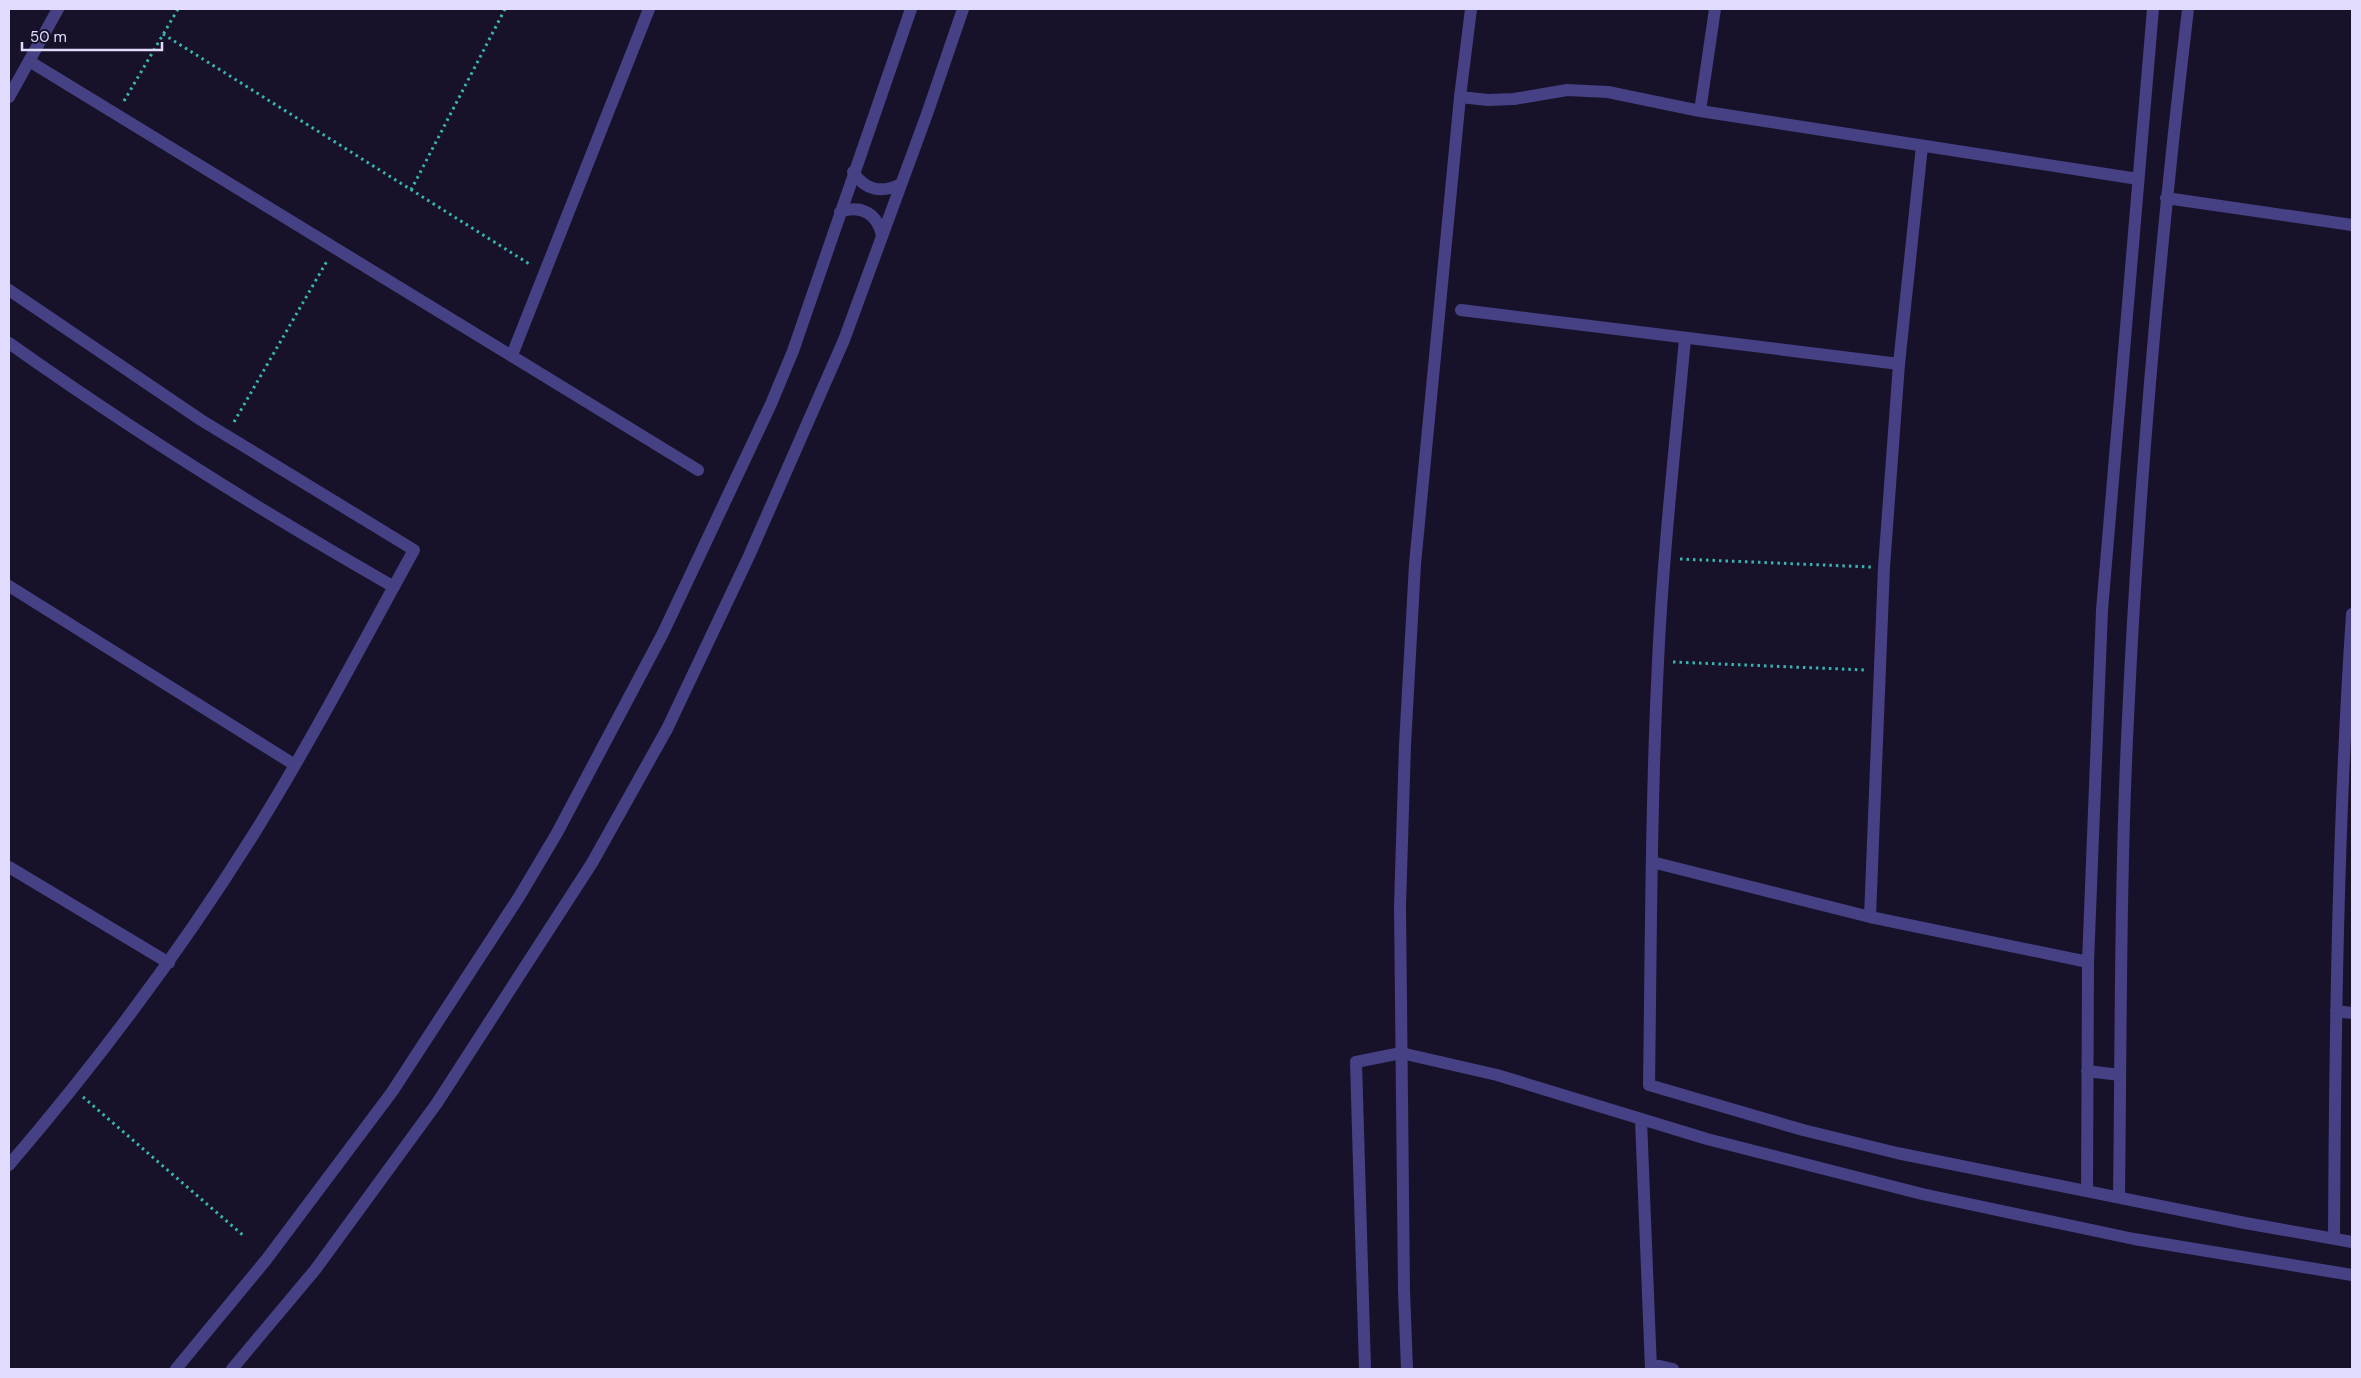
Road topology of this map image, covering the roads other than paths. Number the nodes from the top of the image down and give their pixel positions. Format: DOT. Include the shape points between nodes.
graph roads {
  1 [pos="58,9"];
  2 [pos="649,9"];
  3 [pos="911,9"];
  4 [pos="963,9"];
  5 [pos="1471,9"];
  6 [pos="1715,9"];
  7 [pos="2153,9"];
  8 [pos="2188,9"];
  9 [pos="29,61"];
  10 [pos="9,97"];
  11 [pos="1460,97"];
  12 [pos="1700,111"];
  13 [pos="1922,146"];
  14 [pos="853,172"];
  15 [pos="2138,179"];
  16 [pos="901,184"];
  17 [pos="2166,198"];
  18 [pos="840,212"];
  19 [pos="2352,225"];
  20 [pos="882,236"];
  21 [pos="9,290"];
  22 [pos="1461,310"];
  23 [pos="1685,339"];
  24 [pos="9,343"];
  25 [pos="512,355"];
  26 [pos="1900,364"];
  27 [pos="698,470"];
  28 [pos="9,586"];
  29 [pos="394,587"];
  30 [pos="2352,614"];
  31 [pos="296,765"];
  32 [pos="2347,798"];
  33 [pos="1652,862"];
  34 [pos="9,867"];
  35 [pos="1870,917"];
  36 [pos="2088,962"];
  37 [pos="170,963"];
  38 [pos="2336,1011"];
  39 [pos="2352,1013"];
  40 [pos="1401,1053"];
  41 [pos="2087,1071"];
  42 [pos="2120,1075"];
  43 [pos="1641,1120"];
  44 [pos="9,1165"];
  45 [pos="2087,1189"];
  46 [pos="2119,1196"];
  47 [pos="2334,1239"];
  48 [pos="2352,1242"];
  49 [pos="2352,1275"];
  50 [pos="1651,1367"];
  51 [pos="176,1369"];
  52 [pos="232,1369"];
  53 [pos="1365,1369"];
  54 [pos="1406,1369"];
  55 [pos="1673,1369"];
  1 -- 9 [label="street"];
  2 -- 25 [label="street"];
  3 -- 14 [label="street"];
  4 -- 16 [label="street"];
  5 -- 11 [label="street"];
  6 -- 12 [label="street"];
  7 -- 15 [label="street"];
  8 -- 17 [label="street"];
  9 -- 10 [label="street"];
  9 -- 25 [label="street"];
  11 -- 12 [label="street" via="1514,99 1547,92 1587,90"];
  11 -- 40 [label="street" via="1415,564 1400,906"];
  12 -- 13 [label="street"];
  13 -- 15 [label="street"];
  13 -- 26 [label="street"];
  14 -- 16 [label="street" via="865,186 874,189 883,190"];
  14 -- 18 [label="street"];
  15 -- 36 [label="street" via="2102,610"];
  16 -- 20 [label="street"];
  17 -- 19 [label="street"];
  17 -- 42 [label="street" via="2144,446 2130,661 2122,856"];
  18 -- 20 [label="street" via="856,208 871,214 881,228"];
  18 -- 51 [label="street" via="771,404 663,633 558,833 392,1092 266,1260"];
  20 -- 52 [label="street" via="844,340 725,609 667,729 592,863 437,1103 315,1270"];
  21 -- 29 [label="street" via="226,436 414,550"];
  22 -- 23 [label="street"];
  23 -- 26 [label="street"];
  23 -- 33 [label="street" via="1664,558"];
  24 -- 29 [label="street" via="190,466"];
  25 -- 27 [label="street"];
  26 -- 35 [label="street" via="1878,670"];
  28 -- 31 [label="street"];
  29 -- 31 [label="street"];
  30 -- 32 [label="street"];
  31 -- 37 [label="street"];
  32 -- 38 [label="street"];
  33 -- 35 [label="street"];
  33 -- 45 [label="street" via="1649,1085 1803,1130 1897,1153"];
  34 -- 37 [label="street"];
  35 -- 36 [label="street"];
  36 -- 41 [label="street"];
  37 -- 44 [label="street"];
  38 -- 39 [label="street"];
  38 -- 47 [label="street"];
  40 -- 43 [label="street" via="1497,1075"];
  40 -- 53 [label="street" via="1356,1062"];
  40 -- 54 [label="street"];
  41 -- 42 [label="street"];
  41 -- 45 [label="street"];
  42 -- 46 [label="street"];
  43 -- 49 [label="street" via="1814,1168 2030,1219"];
  43 -- 50 [label="street"];
  45 -- 46 [label="street"];
  46 -- 47 [label="street"];
  47 -- 48 [label="street"];
  50 -- 55 [label="street"];
}
